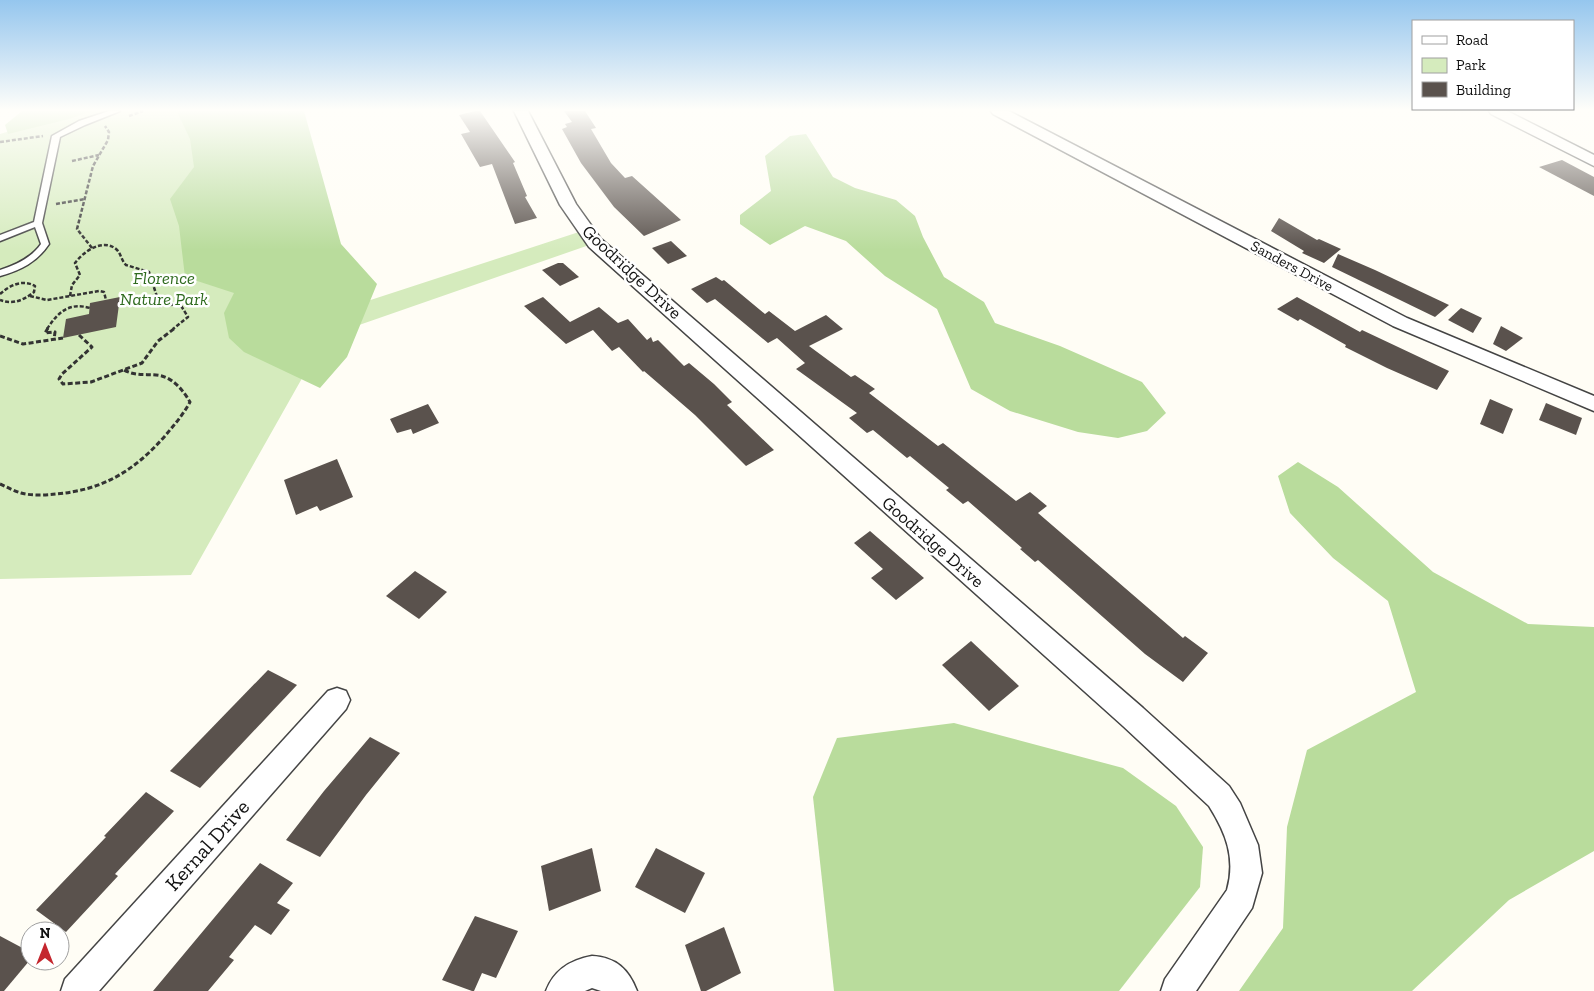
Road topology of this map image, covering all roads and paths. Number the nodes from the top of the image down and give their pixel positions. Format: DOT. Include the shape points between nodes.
graph roads {
  1 [pos="52,157"];
  2 [pos="86,157"];
  3 [pos="97,157"];
  4 [pos="544,157"];
  5 [pos="1086,157"];
  6 [pos="72,161"];
  7 [pos="85,199"];
  8 [pos="54,204"];
  9 [pos="38,223"];
  10 [pos="0,238"];
  11 [pos="92,248"];
  12 [pos="0,273"];
  13 [pos="0,294"];
  14 [pos="30,296"];
  15 [pos="70,296"];
  16 [pos="106,300"];
  17 [pos="1,302"];
  18 [pos="90,308"];
  19 [pos="79,335"];
  20 [pos="0,336"];
  21 [pos="63,338"];
  22 [pos="54,340"];
  23 [pos="124,370"];
  24 [pos="1594,404"];
  25 [pos="0,484"];
  26 [pos="337,700"];
  27 [pos="77,991"];
  28 [pos="562,991"];
  29 [pos="621,991"];
  30 [pos="1177,991"];
  1 -- 9 [label="lane"];
  2 -- 6 [label="path"];
  3 -- 7 [label="path"];
  4 -- 30 [label="street, Goodridge Drive" via="568,205 595,243 1133,716 1219,796 1243,845 1247,873 1240,897"];
  5 -- 24 [label="street, Sanders Drive" via="1400,322"];
  7 -- 8 [label="path"];
  7 -- 11 [label="path" via="77,229"];
  9 -- 10 [label="lane"];
  9 -- 12 [label="lane" via="45,244 42,250 25,263"];
  11 -- 15 [label="path" via="83,252 75,263 80,275 72,285"];
  11 -- 23 [label="path" via="114,247 127,266 149,272 160,306 180,304 188,317 158,342 142,362"];
  13 -- 14 [label="path" via="12,285 29,283 36,289"];
  14 -- 15 [label="path" via="47,300"];
  14 -- 17 [label="path"];
  15 -- 16 [label="path" via="99,291 104,292"];
  18 -- 22 [label="path" via="76,304 68,306 53,319 46,333 55,332"];
  19 -- 23 [label="path" via="92,347 63,372 59,379 63,384 91,382"];
  20 -- 22 [label="path" via="12,344"];
  21 -- 22 [label="path"];
  23 -- 25 [label="path" via="170,379 190,402 149,456 108,482 82,490 22,493"];
  26 -- 27 [label="street, Kernal Drive"];
  28 -- 29 [label="street" via="579,975 600,972 610,976"];
}
